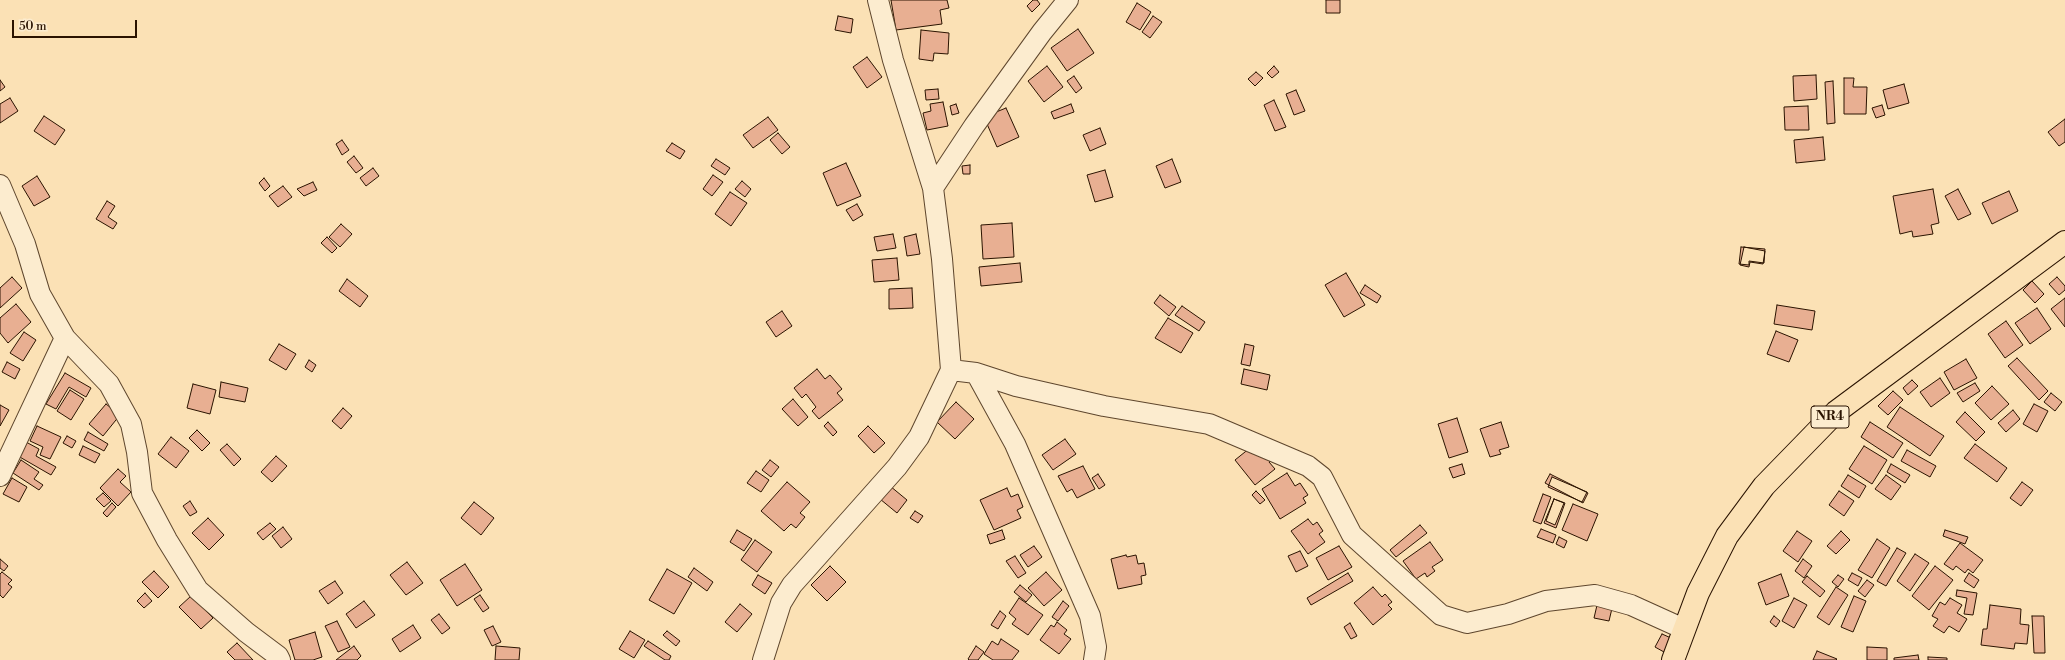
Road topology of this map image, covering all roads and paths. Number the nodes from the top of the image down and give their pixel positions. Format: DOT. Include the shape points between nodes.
graph roads {
  1 [pos="878,0"];
  2 [pos="1068,0"];
  3 [pos="0,186"];
  4 [pos="933,188"];
  5 [pos="2065,242"];
  6 [pos="65,338"];
  7 [pos="951,370"];
  8 [pos="976,373"];
  9 [pos="0,476"];
  10 [pos="1684,629"];
  11 [pos="280,660"];
  12 [pos="763,660"];
  13 [pos="1094,660"];
  14 [pos="1673,660"];
  1 -- 4 [label="street" via="893,60"];
  2 -- 4 [label="street" via="974,126"];
  3 -- 6 [label="street" via="25,244 40,294"];
  4 -- 7 [label="street"];
  5 -- 10 [label="highway, NR4" via="1836,412 1764,486 1727,536 1698,593"];
  6 -- 9 [label="street"];
  6 -- 11 [label="street" via="108,384 131,424 142,493 198,590"];
  7 -- 8 [label="street"];
  7 -- 12 [label="street" via="919,437 897,468 792,585 781,603"];
  8 -- 10 [label="street" via="1016,386 1104,406 1209,424 1308,466 1322,477 1352,535 1440,615 1467,624 1546,601 1595,595 1631,605"];
  8 -- 13 [label="street" via="1016,444 1090,616 1096,648"];
  10 -- 14 [label="highway, NR4"];
}
